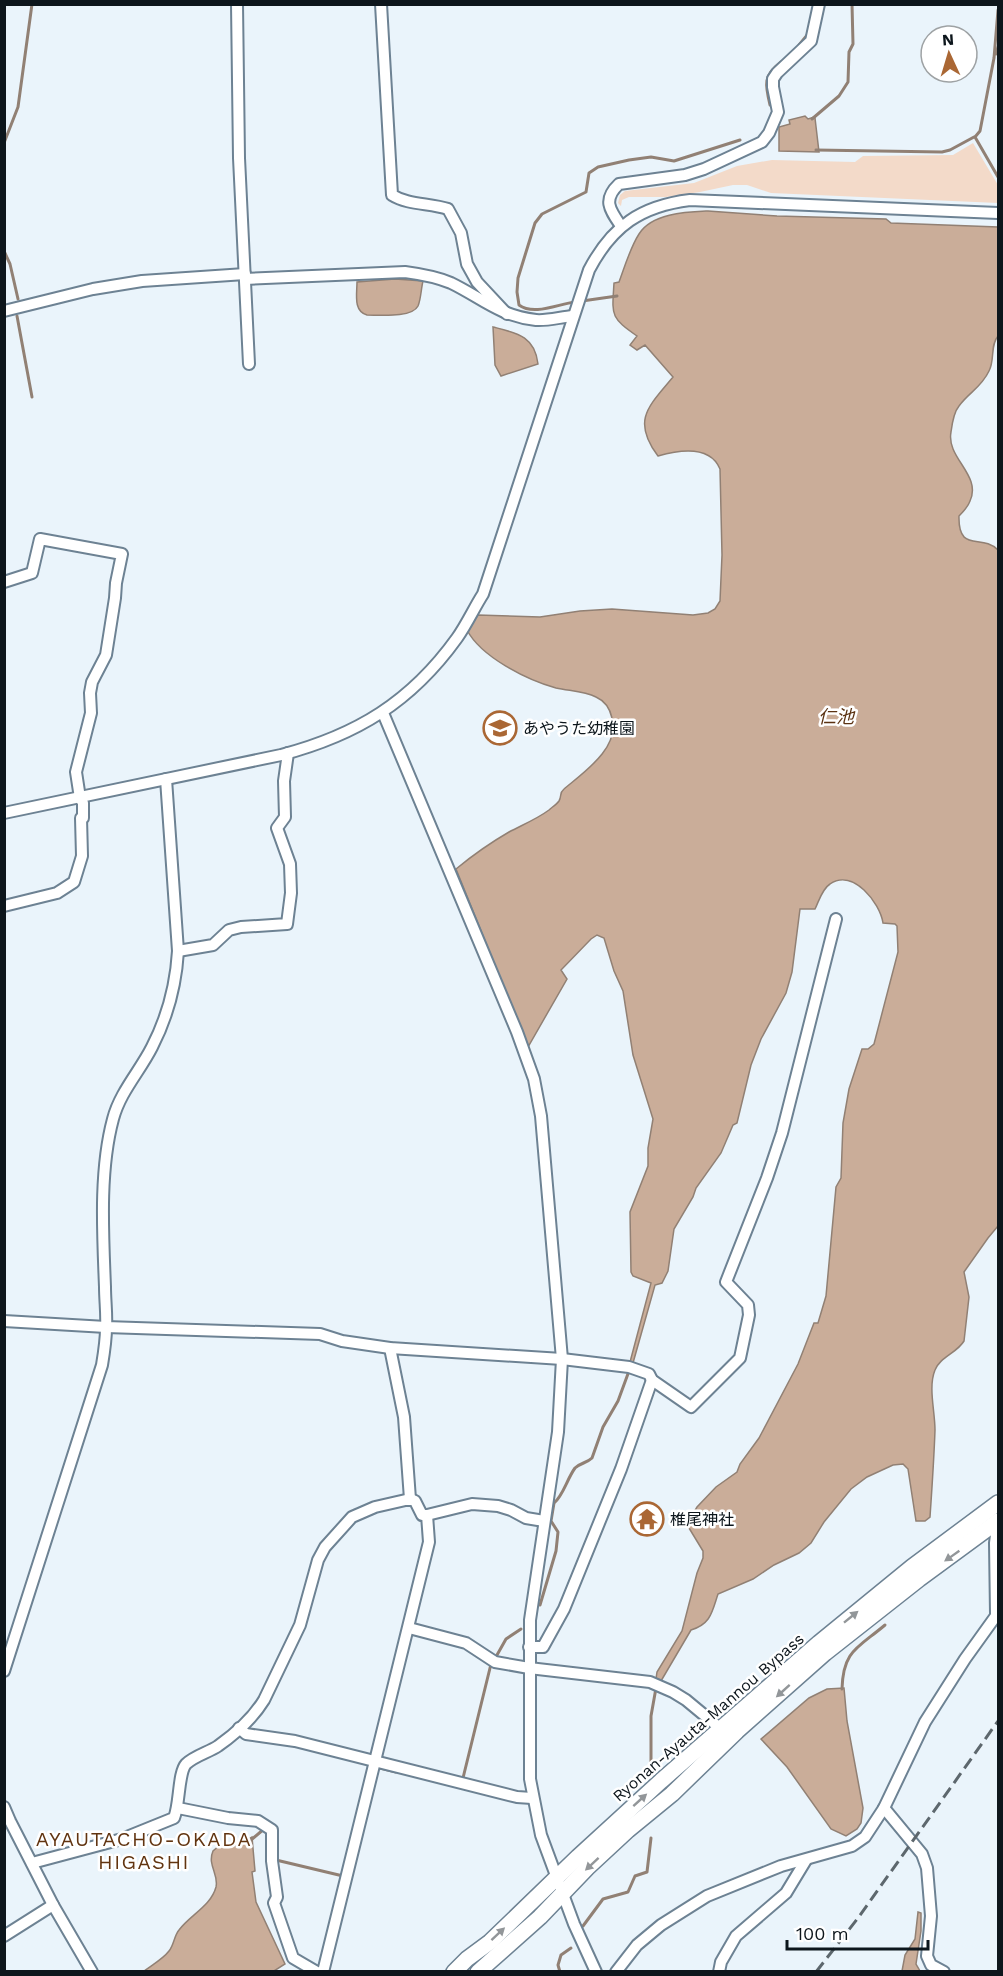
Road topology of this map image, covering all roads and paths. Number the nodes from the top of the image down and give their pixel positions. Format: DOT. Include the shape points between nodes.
graph roads {
  1 [pos="237,4"];
  2 [pos="381,4"];
  3 [pos="819,4"];
  4 [pos="999,213"];
  5 [pos="621,226"];
  6 [pos="245,276"];
  7 [pos="4,311"];
  8 [pos="574,313"];
  9 [pos="507,314"];
  10 [pos="249,364"];
  11 [pos="4,582"];
  12 [pos="383,713"];
  13 [pos="288,753"];
  14 [pos="166,779"];
  15 [pos="80,798"];
  16 [pos="4,813"];
  17 [pos="4,906"];
  18 [pos="836,919"];
  19 [pos="178,951"];
  20 [pos="4,1321"];
  21 [pos="106,1327"];
  22 [pos="390,1348"];
  23 [pos="562,1359"];
  24 [pos="652,1380"];
  25 [pos="410,1499"];
  26 [pos="999,1503"];
  27 [pos="427,1515"];
  28 [pos="998,1519"];
  29 [pos="544,1521"];
  30 [pos="997,1614"];
  31 [pos="409,1628"];
  32 [pos="530,1647"];
  33 [pos="5,1664"];
  34 [pos="529,1668"];
  35 [pos="239,1728"];
  36 [pos="721,1729"];
  37 [pos="375,1761"];
  38 [pos="532,1798"];
  39 [pos="4,1807"];
  40 [pos="178,1808"];
  41 [pos="885,1808"];
  42 [pos="806,1860"];
  43 [pos="32,1863"];
  44 [pos="557,1878"];
  45 [pos="562,1893"];
  46 [pos="53,1905"];
  47 [pos="4,1936"];
  48 [pos="92,1971"];
  49 [pos="316,1971"];
  50 [pos="323,1971"];
  51 [pos="454,1971"];
  52 [pos="478,1971"];
  53 [pos="596,1971"];
  54 [pos="616,1971"];
  55 [pos="718,1971"];
  56 [pos="944,1971"];
  1 -- 6 [label="street"];
  2 -- 9 [label="street" via="392,195 448,209 461,233 467,264 477,282"];
  3 -- 5 [label="street" via="811,41 773,79 778,112 762,142 685,175 619,184 609,197 609,204"];
  4 -- 5 [label="street" via="690,200 654,207"];
  5 -- 8 [label="street" via="589,270"];
  6 -- 7 [label="street" via="123,284"];
  6 -- 9 [label="street" via="405,272 449,283"];
  6 -- 10 [label="street"];
  8 -- 9 [label="street" via="538,320"];
  8 -- 12 [label="street" via="483,594 458,637 432,669"];
  11 -- 15 [label="street" via="32,573 40,539 122,554 106,655 92,682 91,713 76,772"];
  12 -- 13 [label="street" via="322,744"];
  12 -- 23 [label="street" via="534,1079 541,1116"];
  13 -- 14 [label="street"];
  13 -- 19 [label="street" via="285,817 277,828 290,864 288,924 241,927 230,930 213,945"];
  14 -- 15 [label="street"];
  14 -- 19 [label="street"];
  15 -- 16 [label="street"];
  15 -- 17 [label="street" via="82,856 74,882 57,893"];
  18 -- 24 [label="street" via="782,1132 726,1282 748,1305 740,1358 690,1407"];
  19 -- 21 [label="street" via="169,1007 113,1118 103,1236"];
  20 -- 21 [label="street"];
  21 -- 22 [label="street" via="320,1334"];
  21 -- 33 [label="street" via="102,1365"];
  22 -- 23 [label="street"];
  22 -- 25 [label="street" via="404,1417"];
  23 -- 24 [label="street" via="630,1367 649,1374"];
  23 -- 29 [label="street" via="558,1432"];
  24 -- 32 [label="street" via="625,1459 564,1609 543,1647"];
  25 -- 27 [label="street" via="422,1515"];
  25 -- 35 [label="street" via="352,1517 325,1547 300,1625 264,1700"];
  36 -- 26 [label="highway, Ryonan-Ayauta-Mannou Bypass, one-way" via="912,1567"];
  27 -- 29 [label="street" via="472,1504 498,1506"];
  27 -- 31 [label="street" via="429,1542"];
  28 -- 30 [label="street"];
  28 -- 45 [label="highway, Ryonan-Ayauta-Mannou Bypass, one-way" via="825,1653"];
  29 -- 32 [label="street"];
  30 -- 41 [label="street" via="925,1722"];
  31 -- 34 [label="street" via="466,1643 495,1662"];
  31 -- 37 [label="street"];
  32 -- 34 [label="street"];
  34 -- 36 [label="street" via="657,1684 686,1700"];
  34 -- 38 [label="street"];
  35 -- 37 [label="street" via="246,1734 295,1741"];
  35 -- 40 [label="street" via="186,1764"];
  44 -- 36 [label="highway, Ryonan-Ayauta-Mannou Bypass, one-way"];
  37 -- 38 [label="street"];
  37 -- 50 [label="street"];
  38 -- 44 [label="street"];
  39 -- 43 [label="street"];
  40 -- 43 [label="street" via="174,1818 122,1839"];
  40 -- 49 [label="street" via="258,1821 272,1830 277,1897 274,1903 293,1958"];
  41 -- 42 [label="street" via="865,1837 852,1846"];
  41 -- 56 [label="street" via="925,1861 931,1916 927,1956 931,1965"];
  42 -- 54 [label="street" via="707,1896 653,1931"];
  42 -- 55 [label="street" via="786,1893 736,1936"];
  43 -- 46 [label="street"];
  44 -- 45 [label="street"];
  51 -- 44 [label="highway, Ryonan-Ayauta-Mannou Bypass, one-way"];
  45 -- 52 [label="highway, Ryonan-Ayauta-Mannou Bypass"];
  45 -- 53 [label="street"];
  46 -- 47 [label="street"];
  46 -- 48 [label="street"];
}
